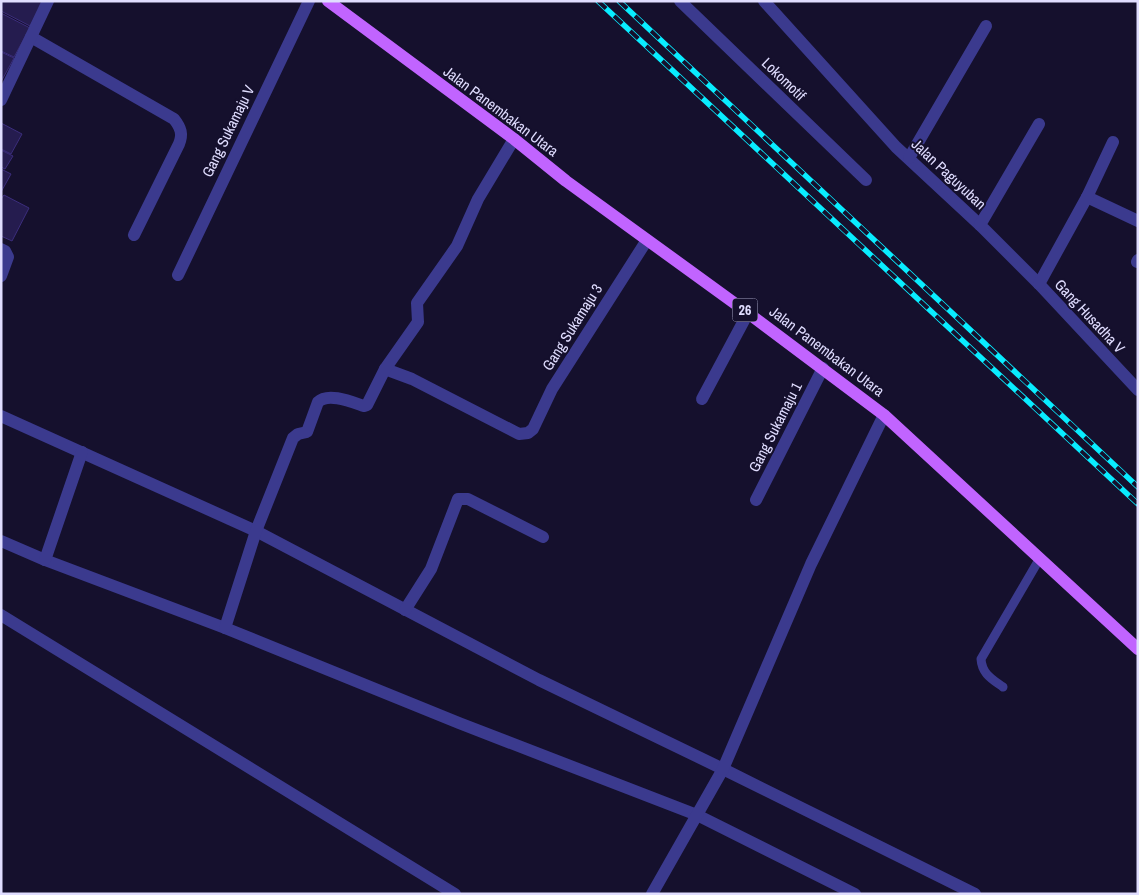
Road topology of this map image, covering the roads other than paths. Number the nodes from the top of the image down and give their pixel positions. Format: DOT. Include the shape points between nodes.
graph roads {
  1 [pos="48,1"];
  2 [pos="308,1"];
  3 [pos="328,1"];
  4 [pos="680,1"];
  5 [pos="764,1"];
  6 [pos="986,26"];
  7 [pos="31,37"];
  8 [pos="1,100"];
  9 [pos="1039,124"];
  10 [pos="514,139"];
  11 [pos="1113,142"];
  12 [pos="909,158"];
  13 [pos="866,180"];
  14 [pos="1087,196"];
  15 [pos="1138,221"];
  16 [pos="980,225"];
  17 [pos="134,234"];
  18 [pos="647,240"];
  19 [pos="1,249"];
  20 [pos="178,275"];
  21 [pos="1,276"];
  22 [pos="1039,284"];
  23 [pos="748,313"];
  24 [pos="823,368"];
  25 [pos="385,369"];
  26 [pos="1138,390"];
  27 [pos="702,399"];
  28 [pos="884,415"];
  29 [pos="1,416"];
  30 [pos="82,452"];
  31 [pos="756,500"];
  32 [pos="256,531"];
  33 [pos="543,537"];
  34 [pos="1,541"];
  35 [pos="1040,558"];
  36 [pos="45,560"];
  37 [pos="405,610"];
  38 [pos="1,615"];
  39 [pos="225,628"];
  40 [pos="1138,648"];
  41 [pos="1003,687"];
  42 [pos="723,769"];
  43 [pos="696,815"];
  44 [pos="455,894"];
  45 [pos="652,894"];
  46 [pos="855,894"];
  47 [pos="975,894"];
  1 -- 7 [label="street"];
  2 -- 20 [label="street, Gang Sukamaju V"];
  3 -- 10 [label="main road, Jalan Panembakan Utara / 26"];
  4 -- 13 [label="street, Lokomotif"];
  5 -- 12 [label="street, Jalan Paguyuban"];
  6 -- 12 [label="street"];
  7 -- 8 [label="street"];
  7 -- 17 [label="street" via="174,119 179,125 182,135 179,144"];
  9 -- 16 [label="street"];
  10 -- 18 [label="main road, Jalan Panembakan Utara / 26"];
  10 -- 25 [label="street" via="478,199 457,246 417,303 418,322"];
  11 -- 14 [label="street"];
  12 -- 16 [label="street, Jalan Paguyuban"];
  14 -- 15 [label="street"];
  14 -- 22 [label="street"];
  16 -- 22 [label="street, Jalan Paguyuban"];
  18 -- 23 [label="main road, Jalan Panembakan Utara / 26"];
  18 -- 25 [label="street, Gang Sukamaju 3" via="552,389 528,433 519,434"];
  19 -- 21 [label="street" via="8,257"];
  22 -- 26 [label="street, Gang Husadha V"];
  23 -- 24 [label="main road, Jalan Panembakan Utara / 26"];
  23 -- 27 [label="street"];
  24 -- 28 [label="main road, Jalan Panembakan Utara / 26"];
  24 -- 31 [label="street, Gang Sukamaju 1"];
  25 -- 32 [label="street" via="366,406 330,397 318,402 306,432 293,438"];
  28 -- 35 [label="main road, Jalan Panembakan Utara / 26"];
  28 -- 42 [label="street" via="811,564"];
  29 -- 30 [label="street"];
  30 -- 32 [label="street"];
  30 -- 36 [label="street"];
  32 -- 37 [label="street"];
  32 -- 39 [label="street"];
  33 -- 37 [label="street" via="468,499 458,499 431,569"];
  34 -- 36 [label="street"];
  35 -- 40 [label="main road, Jalan Panembakan Utara / 26"];
  35 -- 41 [label="lane" via="982,659 986,674"];
  36 -- 39 [label="street"];
  37 -- 42 [label="street" via="539,680"];
  38 -- 44 [label="street"];
  39 -- 43 [label="street" via="459,724"];
  42 -- 43 [label="street"];
  42 -- 47 [label="street"];
  43 -- 45 [label="street"];
  43 -- 46 [label="street"];
}
